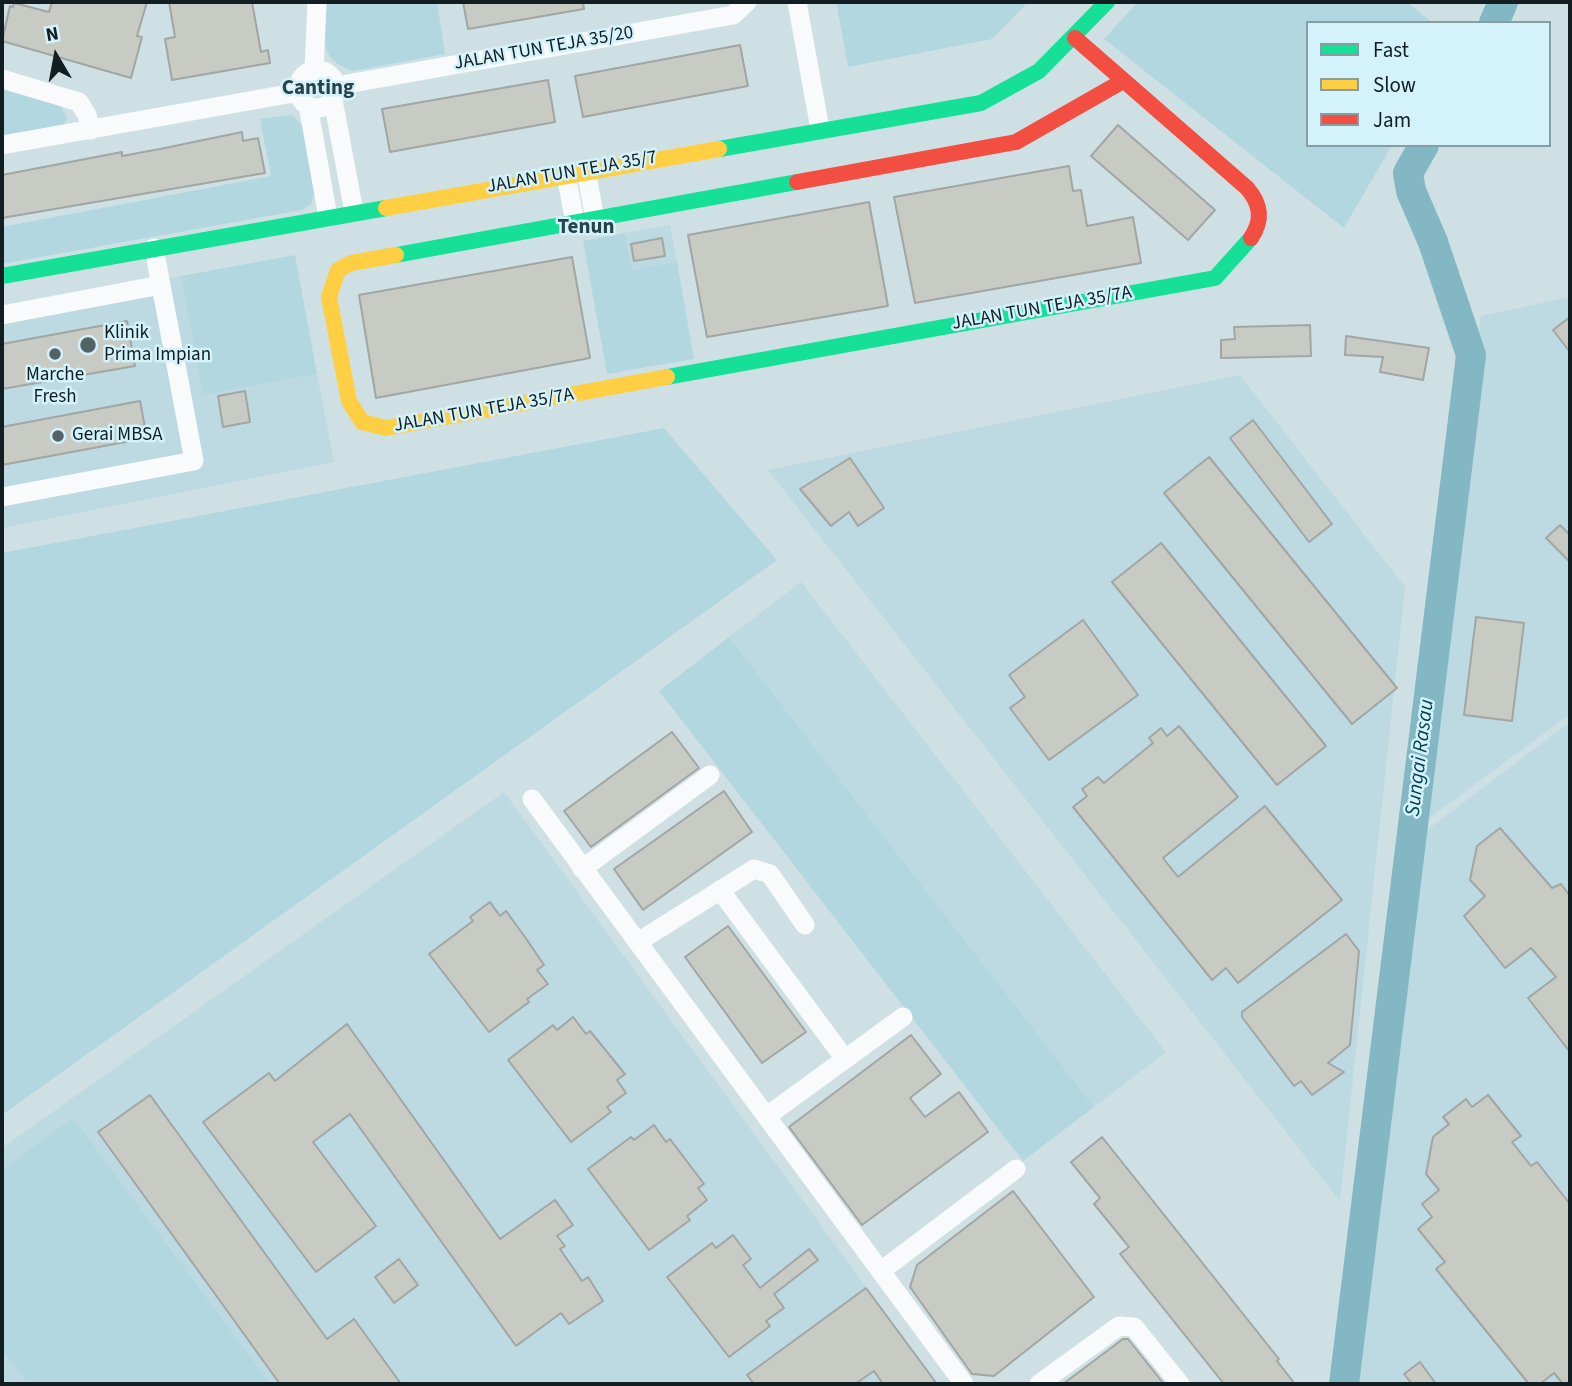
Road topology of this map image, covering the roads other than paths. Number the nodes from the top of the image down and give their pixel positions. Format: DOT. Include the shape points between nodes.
graph roads {
  1 [pos="317,2"];
  2 [pos="747,2"];
  3 [pos="797,2"];
  4 [pos="1107,2"];
  5 [pos="1074,38"];
  6 [pos="314,71"];
  7 [pos="2,79"];
  8 [pos="1123,81"];
  9 [pos="334,93"];
  10 [pos="304,99"];
  11 [pos="820,129"];
  12 [pos="91,130"];
  13 [pos="2,145"];
  14 [pos="586,171"];
  15 [pos="566,175"];
  16 [pos="354,212"];
  17 [pos="328,217"];
  18 [pos="595,219"];
  19 [pos="575,223"];
  20 [pos="154,248"];
  21 [pos="2,276"];
  22 [pos="161,285"];
  23 [pos="2,315"];
  24 [pos="2,497"];
  25 [pos="710,775"];
  26 [pos="532,799"];
  27 [pos="582,869"];
  28 [pos="720,890"];
  29 [pos="805,925"];
  30 [pos="638,942"];
  31 [pos="903,1017"];
  32 [pos="845,1059"];
  33 [pos="767,1116"];
  34 [pos="1016,1169"];
  35 [pos="881,1271"];
  36 [pos="964,1384"];
  37 [pos="1039,1384"];
  38 [pos="1180,1384"];
  1 -- 6 [label="street"];
  2 -- 9 [label="street, JALAN TUN TEJA 35/20" via="733,15"];
  3 -- 11 [label="street"];
  4 -- 5 [label="street, JALAN TUN TEJA 35/7"];
  5 -- 8 [label="street, JALAN TUN TEJA 35/7A"];
  5 -- 11 [label="street, JALAN TUN TEJA 35/7" via="1040,71 981,103"];
  6 -- 9 [label="street" via="328,74"];
  6 -- 10 [label="street" via="302,78"];
  7 -- 12 [label="street" via="79,102"];
  8 -- 18 [label="street, JALAN TUN TEJA 35/7A" via="1016,142"];
  8 -- 19 [label="street, JALAN TUN TEJA 35/7A" via="1251,194 1258,206 1256,232 1215,278 386,428 366,426 356,416 349,401 329,297 338,270 351,263"];
  9 -- 10 [label="street" via="320,108"];
  9 -- 16 [label="street"];
  10 -- 12 [label="street"];
  10 -- 17 [label="street"];
  11 -- 14 [label="street, JALAN TUN TEJA 35/7"];
  12 -- 13 [label="street"];
  14 -- 15 [label="street, JALAN TUN TEJA 35/7"];
  14 -- 18 [label="street"];
  15 -- 16 [label="street, JALAN TUN TEJA 35/7"];
  15 -- 19 [label="street"];
  16 -- 17 [label="street, JALAN TUN TEJA 35/7"];
  17 -- 20 [label="street, JALAN TUN TEJA 35/7"];
  18 -- 19 [label="street, JALAN TUN TEJA 35/7A"];
  20 -- 21 [label="street, JALAN TUN TEJA 35/7"];
  20 -- 22 [label="street"];
  22 -- 23 [label="street"];
  22 -- 24 [label="street" via="194,461"];
  25 -- 27 [label="street"];
  26 -- 27 [label="street"];
  27 -- 30 [label="street"];
  28 -- 29 [label="street" via="754,869 762,869"];
  28 -- 30 [label="street"];
  28 -- 32 [label="street"];
  30 -- 33 [label="street"];
  31 -- 32 [label="street"];
  32 -- 33 [label="street"];
  33 -- 35 [label="street"];
  34 -- 35 [label="street"];
  35 -- 36 [label="street"];
  37 -- 38 [label="street" via="1119,1326 1134,1327"];
}
